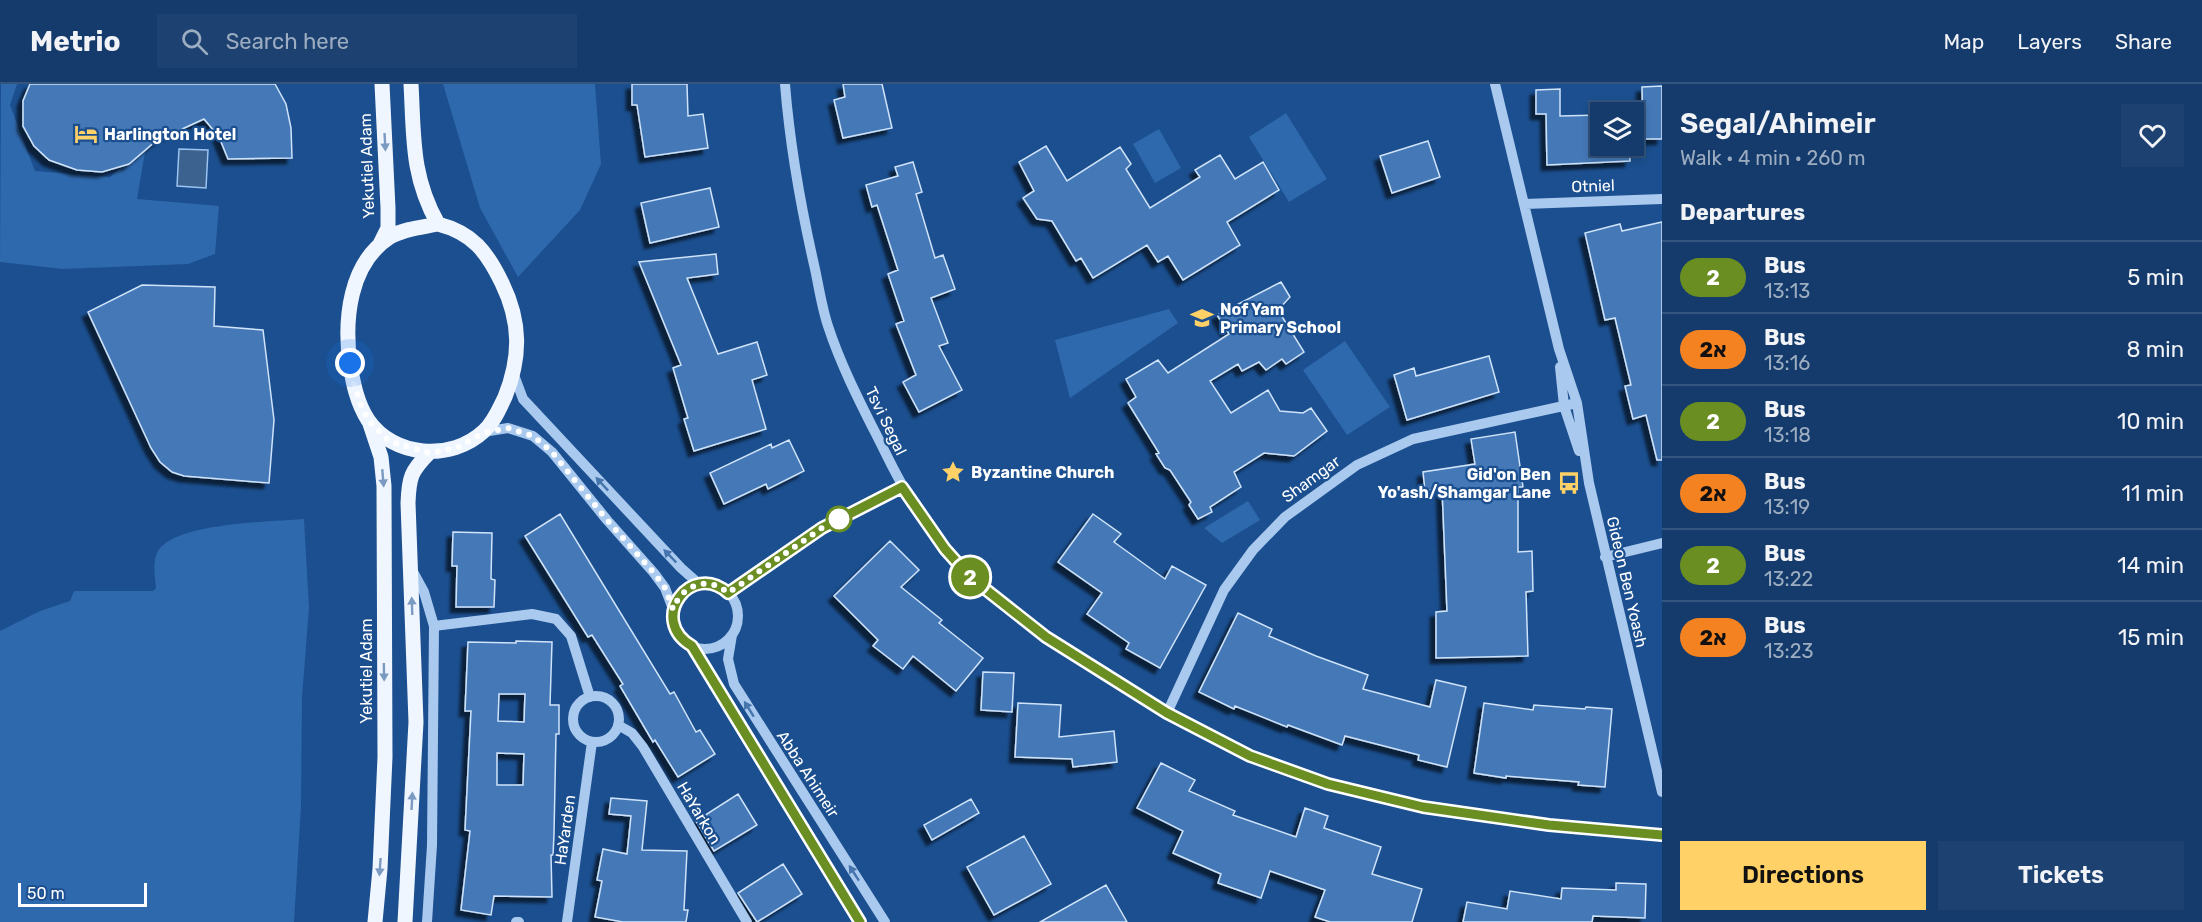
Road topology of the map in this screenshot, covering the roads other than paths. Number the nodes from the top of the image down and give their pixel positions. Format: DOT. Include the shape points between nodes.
graph roads {
  1 [pos="382,84"];
  2 [pos="411,84"];
  3 [pos="784,84"];
  4 [pos="1495,84"];
  5 [pos="1662,199"];
  6 [pos="1525,204"];
  7 [pos="438,224"];
  8 [pos="380,245"];
  9 [pos="1559,349"];
  10 [pos="514,375"];
  11 [pos="1577,403"];
  12 [pos="1564,406"];
  13 [pos="369,421"];
  14 [pos="483,433"];
  15 [pos="429,453"];
  16 [pos="1589,483"];
  17 [pos="902,487"];
  18 [pos="1662,543"];
  19 [pos="1605,556"];
  20 [pos="411,567"];
  21 [pos="699,584"];
  22 [pos="728,593"];
  23 [pos="673,609"];
  24 [pos="434,626"];
  25 [pos="732,635"];
  26 [pos="692,646"];
  27 [pos="590,697"];
  28 [pos="1167,713"];
  29 [pos="618,725"];
  30 [pos="592,742"];
  31 [pos="1662,792"];
  32 [pos="1662,835"];
  33 [pos="375,922"];
  34 [pos="405,922"];
  35 [pos="427,922"];
  36 [pos="567,922"];
  37 [pos="747,922"];
  38 [pos="860,922"];
  39 [pos="885,922"];
  1 -- 8 [label="main road, Yekutiel Adam, one-way" via="388,228"];
  2 -- 7 [label="main road" via="416,165 426,203"];
  3 -- 17 [label="street, Tsvi Segal" via="803,219 828,325 850,382"];
  4 -- 6 [label="street, Gideon Ben Yoash"];
  5 -- 6 [label="street, Otniel"];
  6 -- 9 [label="street, Gideon Ben Yoash"];
  7 -- 8 [label="main road" via="392,235"];
  7 -- 10 [label="main road" via="456,229 473,241 499,276 510,299 515,328 518,353"];
  8 -- 13 [label="main road" via="364,261 358,274 349,319 348,348 354,384"];
  9 -- 11 [label="street, Gideon Ben Yoash"];
  9 -- 12 [label="street, Gideon Ben Yoash"];
  10 -- 14 [label="main road" via="493,421"];
  21 -- 10 [label="street, one-way" via="523,399"];
  11 -- 12 [label="street, Shamgar"];
  11 -- 16 [label="street, Gideon Ben Yoash"];
  12 -- 16 [label="street, Gideon Ben Yoash"];
  12 -- 28 [label="street, Shamgar" via="1413,440 1357,465 1285,517 1253,550 1224,590"];
  13 -- 15 [label="main road" via="389,441"];
  13 -- 33 [label="main road, Yekutiel Adam, one-way" via="381,457 384,497 385,757"];
  14 -- 15 [label="main road" via="457,448"];
  14 -- 23 [label="street" via="508,428 533,436 552,452 654,573"];
  15 -- 20 [label="main road" via="408,481"];
  16 -- 19 [label="street, Gideon Ben Yoash"];
  17 -- 22 [label="street" via="822,528"];
  17 -- 28 [label="street, Tsvi Segal" via="945,549 970,577 1046,637"];
  18 -- 19 [label="street"];
  19 -- 31 [label="street, Gideon Ben Yoash"];
  20 -- 24 [label="street" via="424,592"];
  34 -- 20 [label="main road, one-way" via="416,722"];
  21 -- 22 [label="street" via="716,585"];
  21 -- 23 [label="street" via="681,594"];
  22 -- 25 [label="street" via="738,611"];
  23 -- 26 [label="street" via="673,625 678,635"];
  24 -- 27 [label="street" via="532,614 556,619 571,636"];
  24 -- 35 [label="street" via="432,845"];
  25 -- 26 [label="street" via="714,648"];
  39 -- 25 [label="street, Abba Ahimeir, one-way" via="734,684 728,659"];
  26 -- 38 [label="street, Abba Ahimeir"];
  27 -- 29 [label="street" via="603,697 615,705"];
  27 -- 30 [label="street" via="575,711 574,724 580,736"];
  28 -- 32 [label="street, Tsvi Segal" via="1250,756 1328,784 1432,808 1549,825"];
  29 -- 30 [label="street" via="606,740"];
  29 -- 37 [label="street, HaYarkon" via="632,733 643,747"];
  30 -- 36 [label="street, HaYarden"];
}
